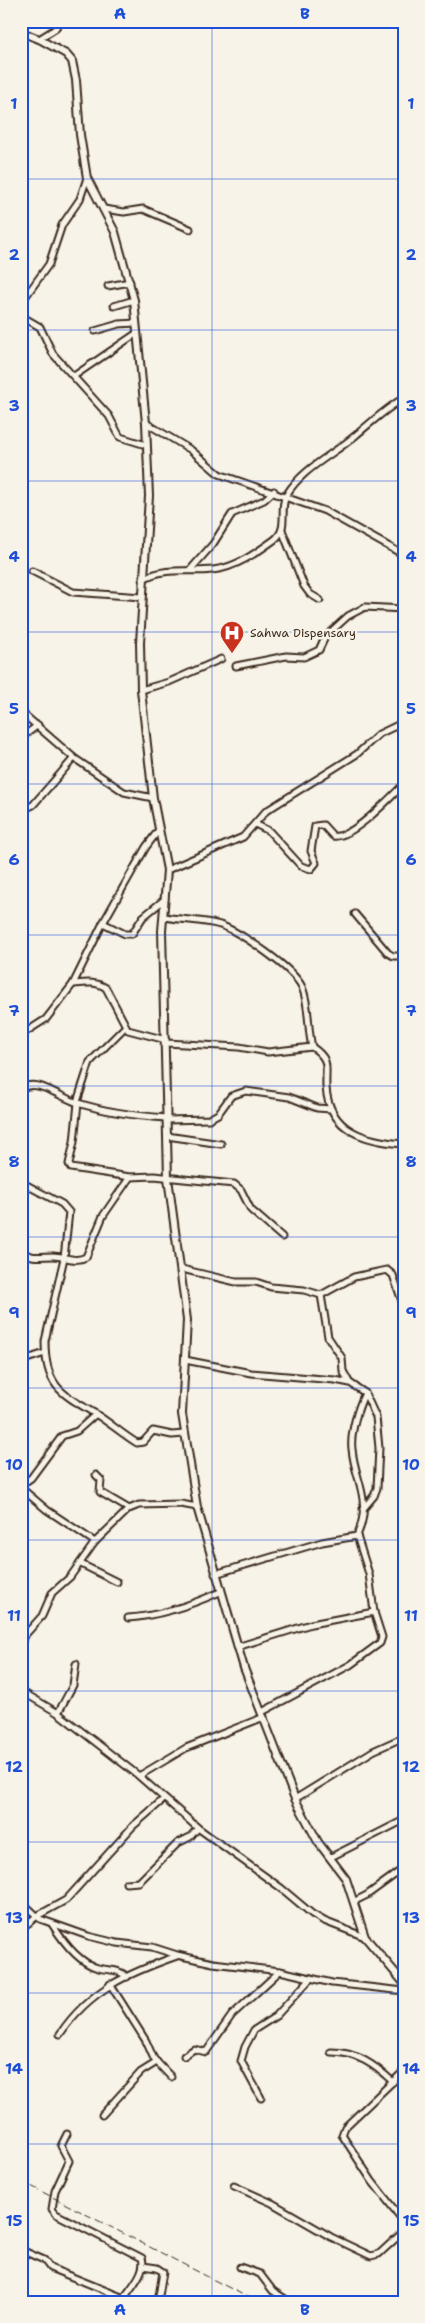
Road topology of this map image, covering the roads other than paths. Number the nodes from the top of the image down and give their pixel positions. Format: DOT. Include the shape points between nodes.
graph roads {
  1 [pos="60,21"];
  2 [pos="21,32"];
  3 [pos="39,39"];
  4 [pos="87,178"];
  5 [pos="104,209"];
  6 [pos="190,229"];
  7 [pos="130,282"];
  8 [pos="108,286"];
  9 [pos="134,300"];
  10 [pos="21,303"];
  11 [pos="114,306"];
  12 [pos="21,316"];
  13 [pos="136,323"];
  14 [pos="95,332"];
  15 [pos="137,333"];
  16 [pos="74,376"];
  17 [pos="404,398"];
  18 [pos="146,423"];
  19 [pos="146,445"];
  20 [pos="274,491"];
  21 [pos="285,496"];
  22 [pos="282,530"];
  23 [pos="403,554"];
  24 [pos="192,569"];
  25 [pos="32,571"];
  26 [pos="143,579"];
  27 [pos="142,597"];
  28 [pos="320,600"];
  29 [pos="404,609"];
  30 [pos="220,659"];
  31 [pos="236,666"];
  32 [pos="141,690"];
  33 [pos="21,712"];
  34 [pos="404,722"];
  35 [pos="38,725"];
  36 [pos="21,738"];
  37 [pos="74,758"];
  38 [pos="404,784"];
  39 [pos="153,798"];
  40 [pos="21,811"];
  41 [pos="255,824"];
  42 [pos="158,832"];
  43 [pos="167,870"];
  44 [pos="165,899"];
  45 [pos="355,914"];
  46 [pos="164,917"];
  47 [pos="103,923"];
  48 [pos="404,956"];
  49 [pos="73,984"];
  50 [pos="125,1027"];
  51 [pos="21,1035"];
  52 [pos="166,1041"];
  53 [pos="312,1047"];
  54 [pos="21,1089"];
  55 [pos="78,1102"];
  56 [pos="331,1109"];
  57 [pos="166,1119"];
  58 [pos="166,1136"];
  59 [pos="221,1144"];
  60 [pos="404,1144"];
  61 [pos="130,1177"];
  62 [pos="168,1178"];
  63 [pos="21,1182"];
  64 [pos="282,1237"];
  65 [pos="21,1252"];
  66 [pos="64,1258"];
  67 [pos="182,1269"];
  68 [pos="321,1295"];
  69 [pos="404,1307"];
  70 [pos="45,1353"];
  71 [pos="22,1359"];
  72 [pos="185,1360"];
  73 [pos="350,1383"];
  74 [pos="366,1393"];
  75 [pos="96,1414"];
  76 [pos="184,1434"];
  77 [pos="96,1475"];
  78 [pos="21,1487"];
  79 [pos="197,1508"];
  80 [pos="129,1509"];
  81 [pos="363,1509"];
  82 [pos="357,1536"];
  83 [pos="95,1542"];
  84 [pos="81,1564"];
  85 [pos="215,1574"];
  86 [pos="117,1582"];
  87 [pos="220,1592"];
  88 [pos="374,1612"];
  89 [pos="128,1618"];
  90 [pos="21,1643"];
  91 [pos="237,1647"];
  92 [pos="76,1664"];
  93 [pos="21,1691"];
  94 [pos="58,1713"];
  95 [pos="263,1715"];
  96 [pos="404,1737"];
  97 [pos="138,1776"];
  98 [pos="295,1798"];
  99 [pos="164,1799"];
  100 [pos="404,1820"];
  101 [pos="198,1828"];
  102 [pos="331,1858"];
  103 [pos="404,1868"];
  104 [pos="126,1883"];
  105 [pos="21,1901"];
  106 [pos="355,1901"];
  107 [pos="37,1916"];
  108 [pos="52,1924"];
  109 [pos="21,1929"];
  110 [pos="365,1937"];
  111 [pos="177,1956"];
  112 [pos="280,1971"];
  113 [pos="127,1977"];
  114 [pos="312,1978"];
  115 [pos="404,1983"];
  116 [pos="110,1984"];
  117 [pos="404,1991"];
  118 [pos="60,2034"];
  119 [pos="331,2052"];
  120 [pos="184,2056"];
  121 [pos="157,2062"];
  122 [pos="404,2071"];
  123 [pos="171,2077"];
  124 [pos="393,2082"];
  125 [pos="262,2098"];
  126 [pos="102,2115"];
  127 [pos="67,2134"];
  128 [pos="234,2186"];
  129 [pos="404,2222"];
  130 [pos="403,2234"];
  131 [pos="21,2250"];
  132 [pos="143,2266"];
  133 [pos="240,2267"];
  134 [pos="122,2300"];
  135 [pos="158,2302"];
  136 [pos="290,2302"];
  1 -- 3 [label="street" via="55,29"];
  2 -- 3 [label="main road"];
  3 -- 4 [label="main road" via="66,54 74,66"];
  4 -- 5 [label="main road"];
  4 -- 10 [label="street" via="80,199 62,225 49,264"];
  5 -- 6 [label="street" via="143,210"];
  5 -- 7 [label="main road"];
  7 -- 8 [label="street"];
  7 -- 9 [label="main road"];
  9 -- 11 [label="street"];
  9 -- 13 [label="main road"];
  12 -- 16 [label="street" via="40,327 53,354"];
  13 -- 14 [label="street" via="119,324"];
  13 -- 15 [label="main road"];
  15 -- 16 [label="street"];
  15 -- 18 [label="main road"];
  16 -- 19 [label="street" via="109,416 120,437"];
  17 -- 21 [label="street" via="380,412 355,436 322,459"];
  18 -- 19 [label="main road"];
  18 -- 20 [label="street" via="192,450 219,474"];
  19 -- 26 [label="main road" via="149,496"];
  20 -- 21 [label="street"];
  20 -- 24 [label="street" via="264,500 232,514"];
  21 -- 22 [label="street"];
  21 -- 23 [label="street" via="334,515"];
  22 -- 24 [label="street" via="276,538 232,566 212,571"];
  22 -- 28 [label="street" via="304,586"];
  24 -- 26 [label="street" via="158,572"];
  25 -- 27 [label="street" via="72,592"];
  26 -- 27 [label="main road"];
  27 -- 32 [label="main road"];
  29 -- 31 [label="street" via="365,607 348,616 325,637 320,650 302,657 284,656"];
  30 -- 32 [label="street" via="169,682"];
  32 -- 39 [label="main road"];
  33 -- 35 [label="street"];
  34 -- 41 [label="street" via="372,738 357,754 266,811"];
  35 -- 36 [label="street"];
  35 -- 37 [label="street"];
  37 -- 39 [label="street" via="124,792"];
  37 -- 40 [label="street" via="32,805"];
  38 -- 41 [label="street" via="368,820 340,836 333,836 323,824 315,826 311,851 316,863 311,869 301,866 269,831"];
  39 -- 42 [label="main road"];
  41 -- 43 [label="street" via="238,840"];
  42 -- 43 [label="main road"];
  42 -- 47 [label="street" via="146,847"];
  43 -- 44 [label="main road"];
  44 -- 46 [label="main road"];
  44 -- 47 [label="street" via="143,917 132,934"];
  45 -- 48 [label="street" via="388,953"];
  46 -- 52 [label="main road"];
  46 -- 53 [label="street" via="230,929 285,965 301,984 306,998"];
  47 -- 49 [label="street"];
  49 -- 50 [label="street" via="96,983 106,988"];
  49 -- 51 [label="street" via="46,1019"];
  50 -- 52 [label="street" via="134,1033"];
  50 -- 55 [label="street" via="90,1062"];
  52 -- 53 [label="street" via="268,1052"];
  52 -- 57 [label="main road"];
  53 -- 56 [label="street" via="323,1055 326,1062 326,1090"];
  54 -- 55 [label="street" via="28,1084"];
  55 -- 57 [label="street"];
  55 -- 61 [label="street" via="70,1167"];
  56 -- 57 [label="street" via="317,1108 289,1097 246,1091 231,1096 218,1114 210,1119"];
  56 -- 60 [label="street" via="343,1124 364,1138"];
  57 -- 58 [label="main road"];
  58 -- 59 [label="street"];
  58 -- 62 [label="main road"];
  61 -- 62 [label="street"];
  61 -- 66 [label="street" via="103,1216 86,1257"];
  62 -- 64 [label="street" via="234,1184 241,1190 251,1210"];
  62 -- 67 [label="main road"];
  63 -- 66 [label="street" via="69,1210"];
  65 -- 66 [label="street" via="35,1258"];
  66 -- 70 [label="street" via="47,1328"];
  67 -- 68 [label="street" via="236,1282 256,1282"];
  67 -- 72 [label="main road" via="187,1320"];
  68 -- 69 [label="street" via="354,1278 387,1270 393,1275"];
  68 -- 73 [label="street" via="328,1337 342,1358 343,1371"];
  70 -- 71 [label="street"];
  70 -- 75 [label="street" via="57,1387 68,1399"];
  72 -- 73 [label="street" via="251,1373"];
  72 -- 76 [label="main road" via="182,1386"];
  73 -- 74 [label="street"];
  74 -- 81 [label="street" via="351,1442 363,1492"];
  74 -- 81 [label="street" via="376,1417 379,1448 377,1488"];
  75 -- 76 [label="street" via="137,1442 143,1442 153,1431"];
  75 -- 78 [label="street" via="77,1431 62,1436"];
  76 -- 79 [label="main road"];
  77 -- 80 [label="street" via="101,1480 100,1492"];
  78 -- 83 [label="street"];
  79 -- 80 [label="street" via="181,1504 139,1505"];
  79 -- 85 [label="main road"];
  80 -- 83 [label="street"];
  81 -- 82 [label="street"];
  82 -- 85 [label="street" via="322,1542"];
  82 -- 88 [label="street" via="369,1574"];
  83 -- 84 [label="street"];
  84 -- 86 [label="street"];
  84 -- 90 [label="street" via="52,1593 42,1616"];
  85 -- 87 [label="main road"];
  87 -- 89 [label="street" via="196,1603"];
  87 -- 91 [label="main road"];
  88 -- 91 [label="street" via="311,1624"];
  88 -- 95 [label="street" via="382,1637 375,1647"];
  91 -- 95 [label="main road"];
  92 -- 94 [label="street" via="73,1685"];
  93 -- 94 [label="street"];
  94 -- 97 [label="street"];
  95 -- 97 [label="street" via="186,1748"];
  95 -- 98 [label="main road"];
  96 -- 98 [label="street" via="373,1751"];
  97 -- 99 [label="street"];
  98 -- 102 [label="main road" via="318,1842"];
  99 -- 101 [label="street"];
  99 -- 107 [label="street" via="133,1826 66,1900"];
  100 -- 102 [label="street"];
  101 -- 104 [label="street" via="140,1882"];
  101 -- 110 [label="street" via="312,1914"];
  102 -- 106 [label="main road" via="346,1879"];
  103 -- 106 [label="street"];
  105 -- 107 [label="street"];
  106 -- 110 [label="main road"];
  107 -- 108 [label="street"];
  107 -- 109 [label="street"];
  108 -- 111 [label="street" via="88,1936 152,1947"];
  108 -- 113 [label="street" via="66,1944 92,1965 115,1970"];
  110 -- 115 [label="main road"];
  111 -- 112 [label="street"];
  111 -- 113 [label="street" via="144,1967"];
  112 -- 114 [label="street"];
  112 -- 120 [label="street" via="232,2015 206,2052 194,2049"];
  113 -- 116 [label="street"];
  114 -- 117 [label="street"];
  114 -- 125 [label="street" via="276,2016 254,2030 245,2047 241,2061"];
  116 -- 118 [label="street" via="88,2000"];
  116 -- 121 [label="street"];
  119 -- 124 [label="street" via="354,2054"];
  121 -- 123 [label="street"];
  121 -- 126 [label="street" via="141,2072"];
  122 -- 124 [label="street"];
  124 -- 129 [label="street" via="345,2127 342,2135"];
  127 -- 132 [label="street" via="61,2146 69,2161 53,2197 54,2212 102,2239 140,2255"];
  128 -- 130 [label="street" via="371,2256 379,2254"];
  131 -- 134 [label="street" via="44,2260 50,2268"];
  132 -- 134 [label="street"];
  132 -- 135 [label="street" via="163,2272"];
  133 -- 136 [label="street" via="260,2274 273,2291"];
}
